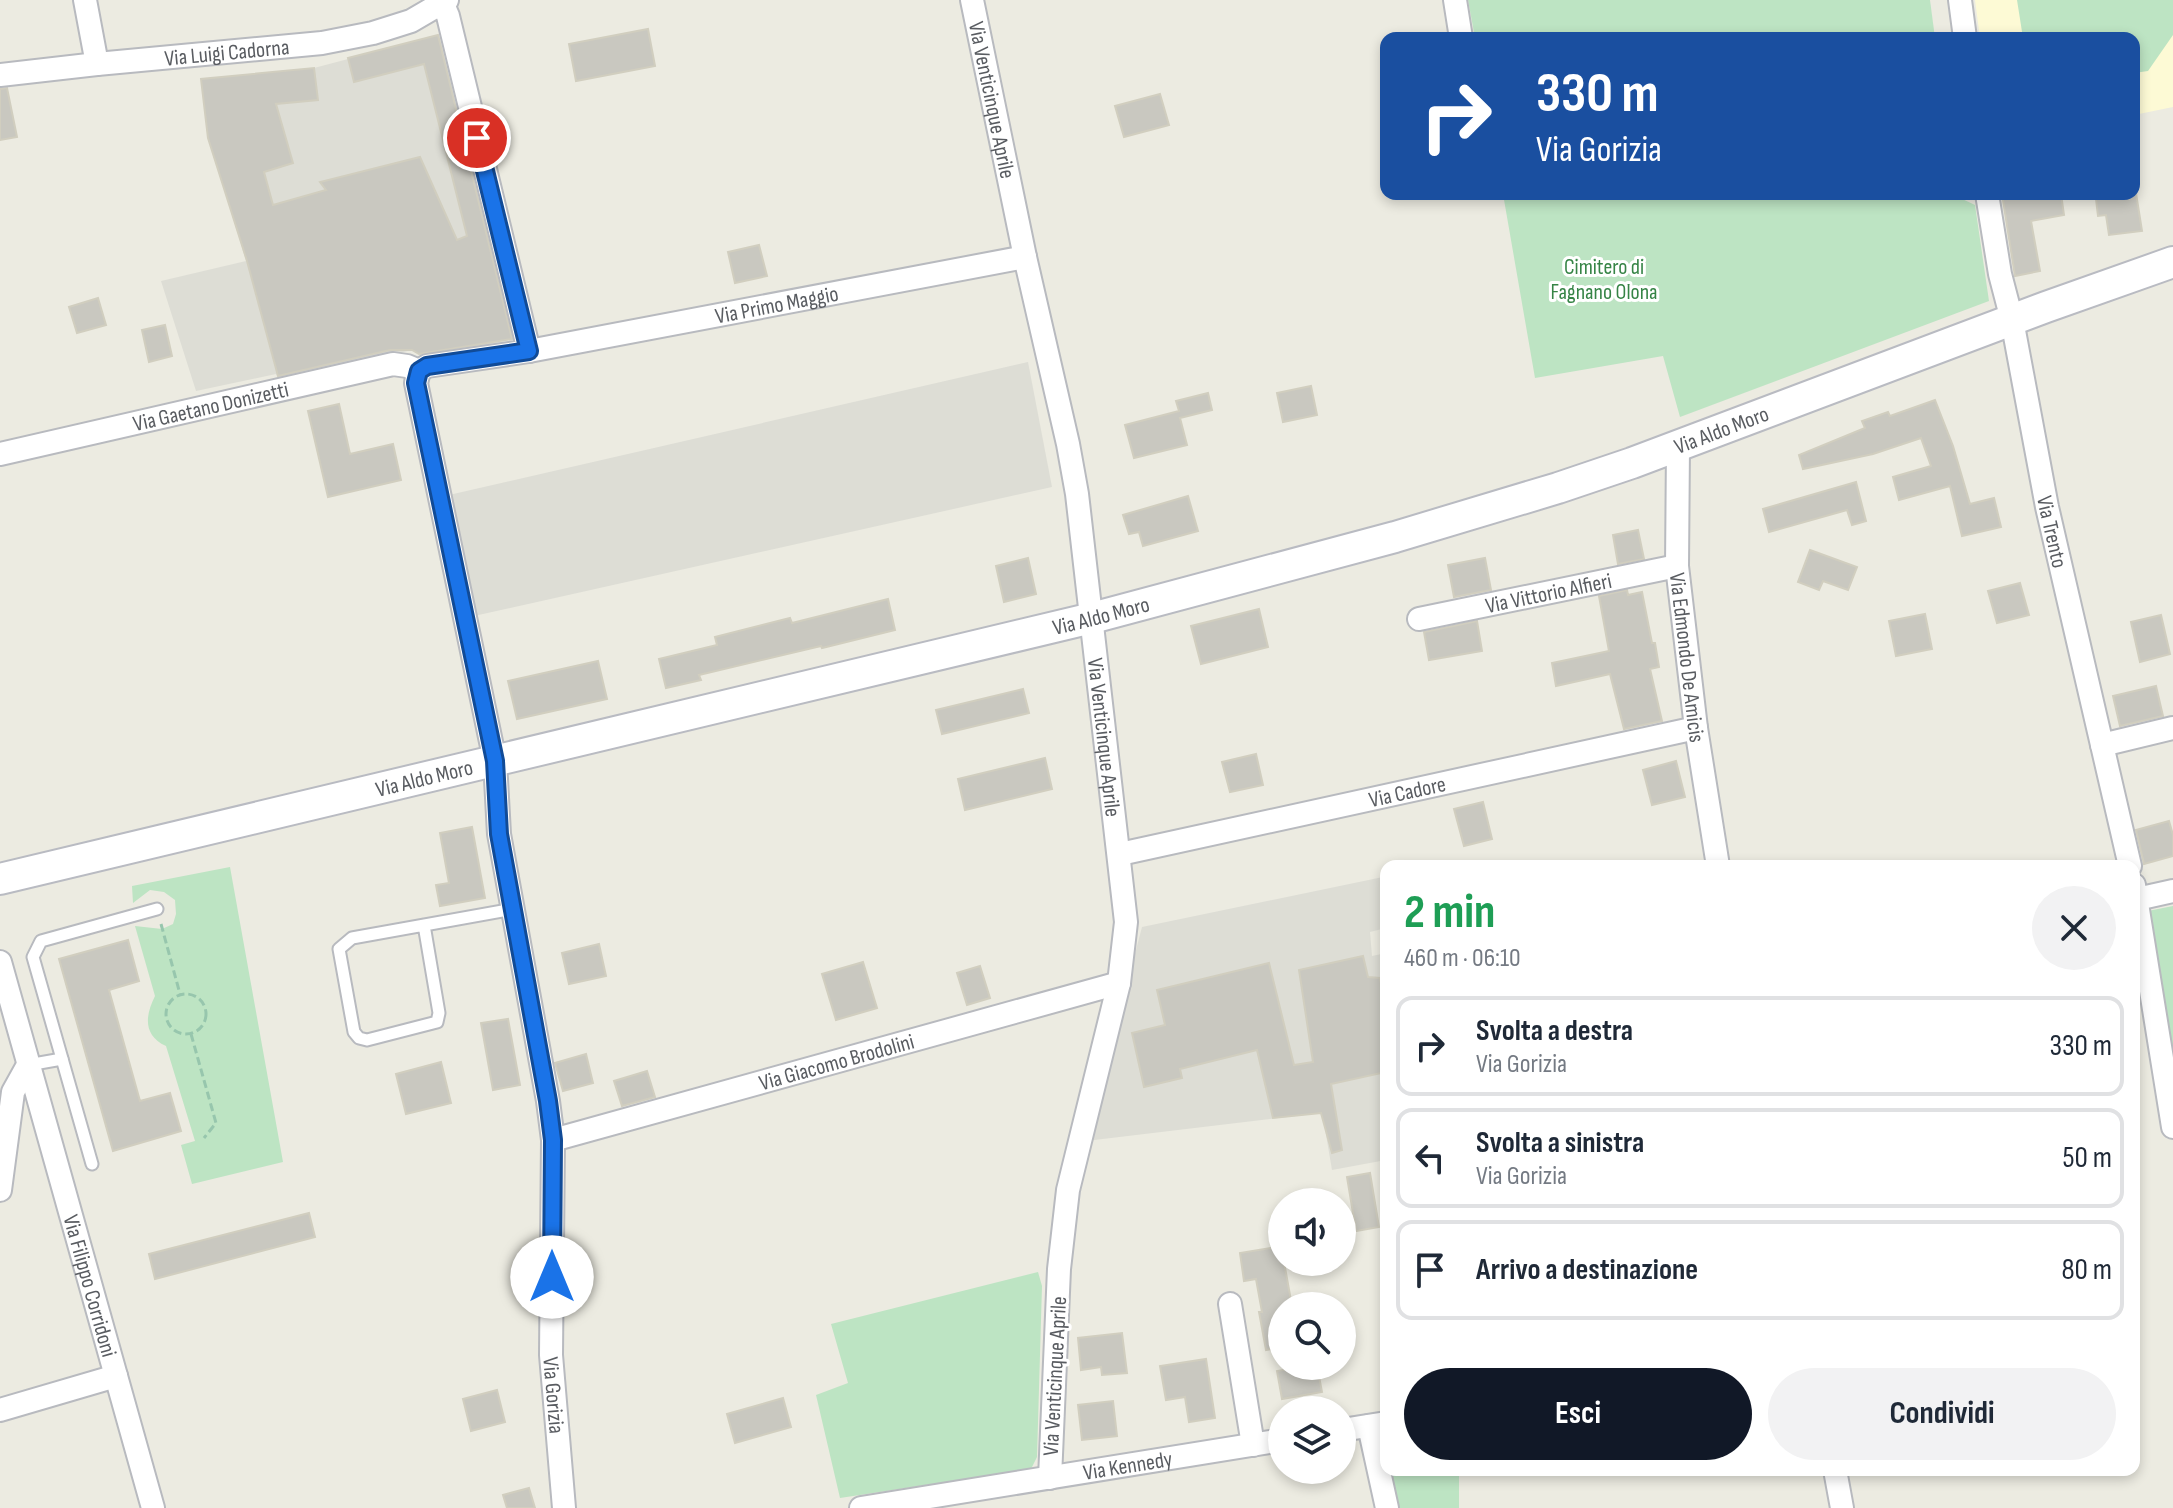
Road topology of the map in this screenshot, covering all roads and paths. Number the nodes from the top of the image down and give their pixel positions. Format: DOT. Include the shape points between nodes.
graph roads {
  1 [pos="85,0"];
  2 [pos="972,0"];
  3 [pos="1455,0"];
  4 [pos="1960,0"];
  5 [pos="445,2"];
  6 [pos="1460,32"];
  7 [pos="1964,32"];
  8 [pos="97,64"];
  9 [pos="0,75"];
  10 [pos="1988,200"];
  11 [pos="1025,257"];
  12 [pos="2173,262"];
  13 [pos="2012,320"];
  14 [pos="529,351"];
  15 [pos="419,371"];
  16 [pos="1678,446"];
  17 [pos="0,454"];
  18 [pos="1677,566"];
  19 [pos="1092,618"];
  20 [pos="1419,619"];
  21 [pos="1696,728"];
  22 [pos="2173,728"];
  23 [pos="2102,745"];
  24 [pos="495,761"];
  25 [pos="1120,854"];
  26 [pos="1717,860"];
  27 [pos="2129,860"];
  28 [pos="0,879"];
  29 [pos="2173,891"];
  30 [pos="2140,892"];
  31 [pos="157,909"];
  32 [pos="513,909"];
  33 [pos="2140,917"];
  34 [pos="424,925"];
  35 [pos="0,962"];
  36 [pos="1119,983"];
  37 [pos="180,994"];
  38 [pos="6,1008"];
  39 [pos="191,1034"];
  40 [pos="62,1059"];
  41 [pos="28,1065"];
  42 [pos="2173,1127"];
  43 [pos="204,1138"];
  44 [pos="553,1140"];
  45 [pos="92,1164"];
  46 [pos="0,1190"];
  47 [pos="1230,1304"];
  48 [pos="116,1376"];
  49 [pos="0,1410"];
  50 [pos="1378,1425"];
  51 [pos="1356,1428"];
  52 [pos="1268,1442"];
  53 [pos="1253,1445"];
  54 [pos="1384,1476"];
  55 [pos="1836,1476"];
  56 [pos="1050,1478"];
  57 [pos="153,1508"];
  58 [pos="564,1508"];
  59 [pos="861,1508"];
  60 [pos="1387,1508"];
  61 [pos="1842,1508"];
  1 -- 8 [label="street"];
  2 -- 11 [label="street, Via Venticinque Aprile"];
  3 -- 6 [label="street"];
  4 -- 7 [label="street"];
  5 -- 8 [label="street, Via Luigi Cadorna" via="411,21 322,43"];
  5 -- 14 [label="street"];
  8 -- 9 [label="street, Via Luigi Cadorna"];
  10 -- 13 [label="street, Via Trento"];
  11 -- 14 [label="street, Via Primo Maggio"];
  11 -- 19 [label="street, Via Venticinque Aprile" via="1070,456"];
  12 -- 13 [label="main road, Via Aldo Moro"];
  13 -- 16 [label="main road, Via Aldo Moro"];
  13 -- 23 [label="street, Via Trento" via="2047,507"];
  14 -- 15 [label="street"];
  15 -- 17 [label="street, Via Gaetano Donizetti" via="393,364"];
  15 -- 24 [label="street, Via Gorizia" via="416,383"];
  16 -- 18 [label="street, Via Edmondo De Amicis"];
  16 -- 19 [label="main road, Via Aldo Moro" via="1456,520"];
  18 -- 20 [label="street, Via Vittorio Alfieri"];
  18 -- 21 [label="street, Via Edmondo De Amicis"];
  19 -- 24 [label="main road, Via Aldo Moro"];
  19 -- 25 [label="street, Via Venticinque Aprile"];
  21 -- 25 [label="street, Via Cadore"];
  21 -- 26 [label="street, Via Edmondo De Amicis"];
  22 -- 23 [label="street"];
  23 -- 27 [label="street, Via Trento"];
  24 -- 28 [label="main road, Via Aldo Moro"];
  24 -- 32 [label="street, Via Gorizia" via="499,834"];
  25 -- 36 [label="street, Via Venticinque Aprile" via="1126,922"];
  29 -- 30 [label="street"];
  31 -- 37 [label="path"];
  31 -- 40 [label="lane" via="41,941 33,957"];
  32 -- 34 [label="lane"];
  32 -- 44 [label="street, Via Gorizia"];
  33 -- 42 [label="street"];
  34 -- 34 [label="lane" via="352,938 339,949 359,1038 437,1022"];
  35 -- 38 [label="street, Via Filippo Corridoni"];
  36 -- 44 [label="street, Via Giacomo Brodolini"];
  36 -- 56 [label="street, Via Venticinque Aprile" via="1068,1190 1059,1269"];
  37 -- 39 [label="path" via="169,1001 165,1013 178,1033"];
  37 -- 39 [label="path" via="190,993 206,1008 206,1019"];
  38 -- 41 [label="street, Via Filippo Corridoni"];
  39 -- 43 [label="path" via="216,1123"];
  40 -- 41 [label="lane"];
  40 -- 45 [label="lane"];
  41 -- 46 [label="street" via="13,1092"];
  41 -- 48 [label="street, Via Filippo Corridoni"];
  44 -- 58 [label="street, Via Gorizia" via="551,1355"];
  47 -- 53 [label="street"];
  48 -- 49 [label="street"];
  48 -- 57 [label="street, Via Filippo Corridoni"];
  50 -- 51 [label="street"];
  52 -- 53 [label="street, Via Kennedy"];
  53 -- 56 [label="street, Via Kennedy"];
  54 -- 60 [label="street"];
  55 -- 61 [label="street"];
  56 -- 59 [label="street, Via Kennedy"];
}
